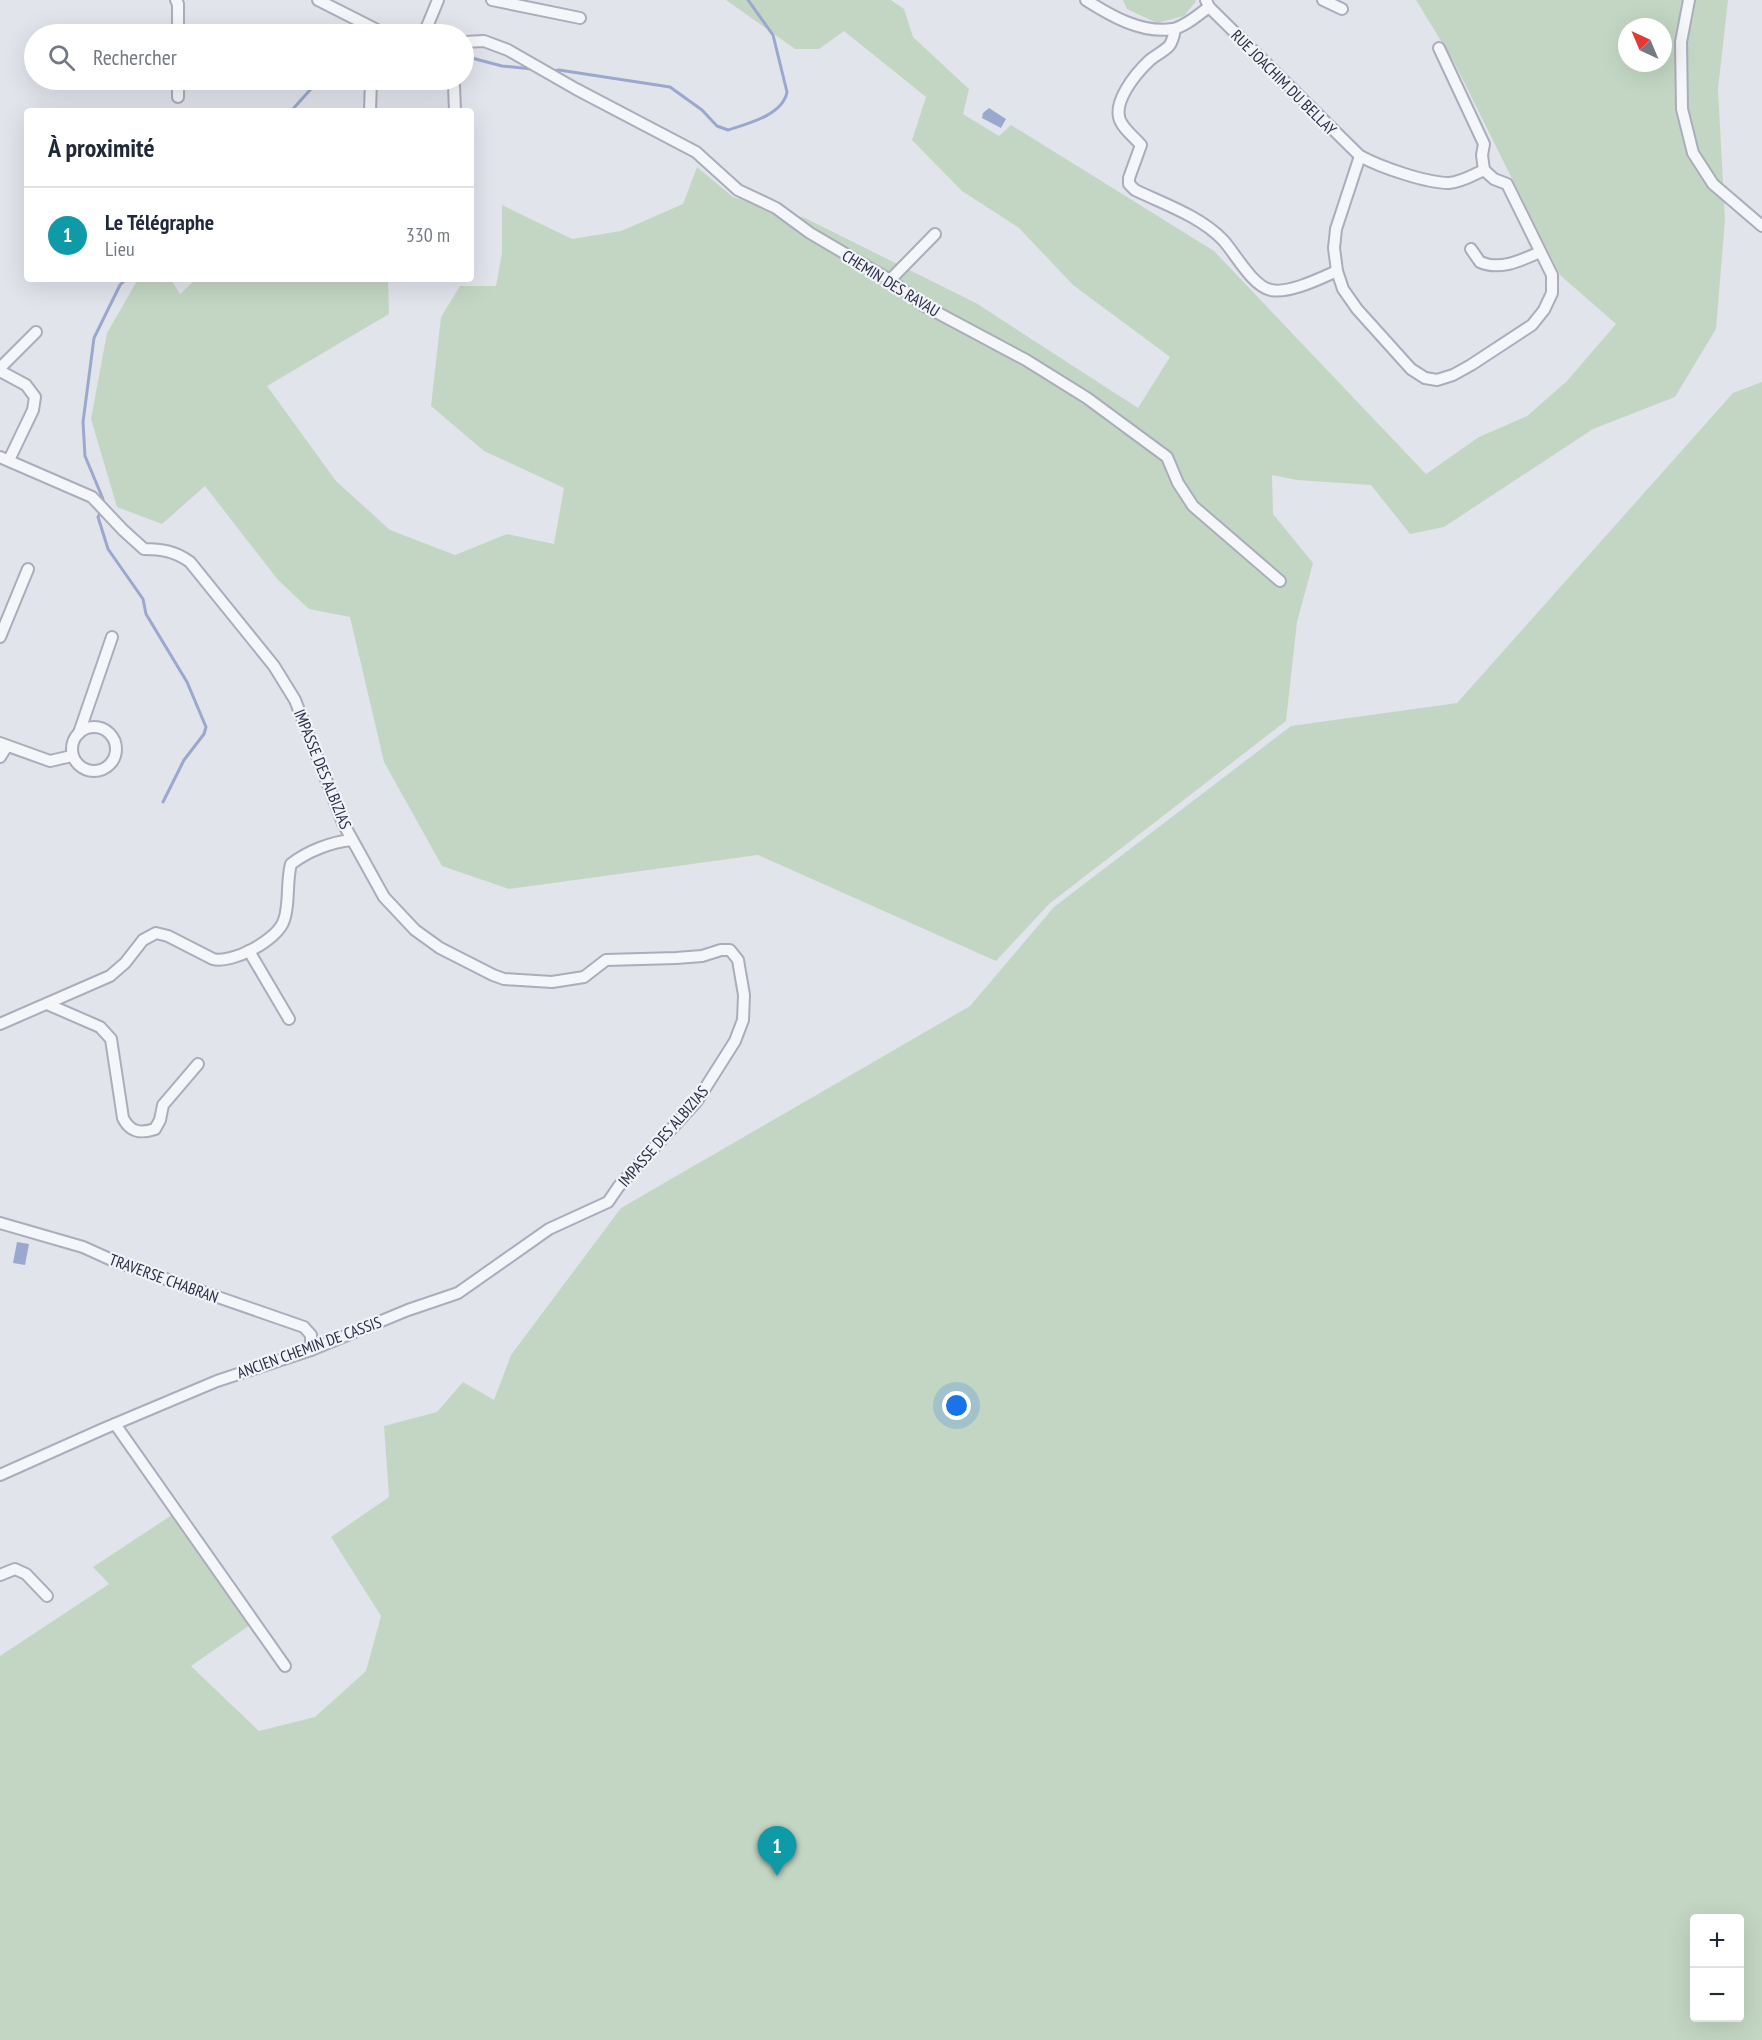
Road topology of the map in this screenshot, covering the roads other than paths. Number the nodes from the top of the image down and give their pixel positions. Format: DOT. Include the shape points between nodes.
graph roads {
  1 [pos="318,0"];
  2 [pos="438,0"];
  3 [pos="492,0"];
  4 [pos="1086,0"];
  5 [pos="1323,0"];
  6 [pos="1689,0"];
  7 [pos="178,1"];
  8 [pos="1208,4"];
  9 [pos="1342,9"];
  10 [pos="580,18"];
  11 [pos="178,24"];
  12 [pos="365,24"];
  13 [pos="428,24"];
  14 [pos="1175,29"];
  15 [pos="474,42"];
  16 [pos="1439,48"];
  17 [pos="178,90"];
  18 [pos="371,90"];
  19 [pos="453,90"];
  20 [pos="178,96"];
  21 [pos="370,108"];
  22 [pos="455,108"];
  23 [pos="1360,156"];
  24 [pos="1484,170"];
  25 [pos="1762,226"];
  26 [pos="935,234"];
  27 [pos="1471,249"];
  28 [pos="1540,252"];
  29 [pos="1337,271"];
  30 [pos="890,280"];
  31 [pos="36,332"];
  32 [pos="0,369"];
  33 [pos="5,459"];
  34 [pos="28,569"];
  35 [pos="1280,580"];
  36 [pos="0,637"];
  37 [pos="112,637"];
  38 [pos="79,733"];
  39 [pos="3,744"];
  40 [pos="72,756"];
  41 [pos="0,757"];
  42 [pos="352,840"];
  43 [pos="249,951"];
  44 [pos="47,1004"];
  45 [pos="289,1019"];
  46 [pos="0,1024"];
  47 [pos="198,1064"];
  48 [pos="608,1202"];
  49 [pos="0,1223"];
  50 [pos="311,1350"];
  51 [pos="115,1424"];
  52 [pos="0,1475"];
  53 [pos="0,1575"];
  54 [pos="47,1596"];
  55 [pos="285,1666"];
  1 -- 12 [label="street"];
  2 -- 13 [label="street"];
  3 -- 10 [label="street"];
  4 -- 14 [label="street" via="1113,17 1140,26"];
  5 -- 9 [label="street"];
  6 -- 25 [label="street" via="1681,42 1682,110 1693,153 1713,184"];
  7 -- 11 [label="street"];
  8 -- 14 [label="street"];
  8 -- 23 [label="street, RUE JOACHIM DU BELLAY"];
  14 -- 29 [label="street" via="1169,45 1133,78 1123,94 1118,114 1141,145 1129,184 1206,225 1257,283 1271,290 1299,287"];
  15 -- 30 [label="street, CHEMIN DES RAVAU" via="508,50 696,152 738,190 776,208"];
  16 -- 24 [label="street" via="1484,144"];
  17 -- 20 [label="street"];
  18 -- 21 [label="street"];
  19 -- 22 [label="street"];
  23 -- 24 [label="street, RUE JOACHIM DU BELLAY" via="1377,165 1449,183"];
  23 -- 29 [label="street" via="1336,229"];
  24 -- 28 [label="street" via="1494,180 1507,184"];
  26 -- 30 [label="street"];
  27 -- 28 [label="street" via="1480,262 1498,265 1518,262"];
  28 -- 29 [label="street" via="1552,275 1552,293 1532,325 1472,365 1437,380 1411,369 1357,309 1343,289"];
  30 -- 35 [label="street, CHEMIN DES RAVAU" via="923,304 1087,398 1167,458 1193,506"];
  31 -- 32 [label="street"];
  32 -- 33 [label="street" via="26,385 35,397 33,410"];
  33 -- 42 [label="street, IMPASSE DES ALBIZIAS" via="92,496 144,549 180,554 190,562 274,666 295,700"];
  34 -- 36 [label="street"];
  37 -- 38 [label="street"];
  38 -- 40 [label="street"];
  38 -- 40 [label="street" via="94,727 109,732 117,747 116,755 99,772 90,772"];
  39 -- 40 [label="street" via="50,761"];
  39 -- 41 [label="street"];
  42 -- 43 [label="street" via="336,842 291,864 284,921 276,933"];
  42 -- 48 [label="street, IMPASSE DES ALBIZIAS" via="384,897 415,930 440,948 504,979 552,982 584,977 606,960 684,958 721,950 730,950 738,960 744,995 743,1020 735,1041 697,1101"];
  43 -- 44 [label="street" via="220,961 156,933 143,940 110,976"];
  43 -- 45 [label="street"];
  44 -- 46 [label="street"];
  44 -- 47 [label="street" via="100,1028 111,1039 123,1118 127,1126 138,1132 154,1129 163,1105"];
  48 -- 50 [label="street, ANCIEN CHEMIN DE CASSIS" via="549,1229 458,1293"];
  49 -- 50 [label="street, TRAVERSE CHABRAN" via="83,1247 304,1328 311,1335"];
  50 -- 51 [label="street, ANCIEN CHEMIN DE CASSIS" via="217,1381"];
  51 -- 52 [label="street, ANCIEN CHEMIN DE CASSIS"];
  51 -- 55 [label="street"];
  53 -- 54 [label="street" via="15,1569 26,1574"];
}
